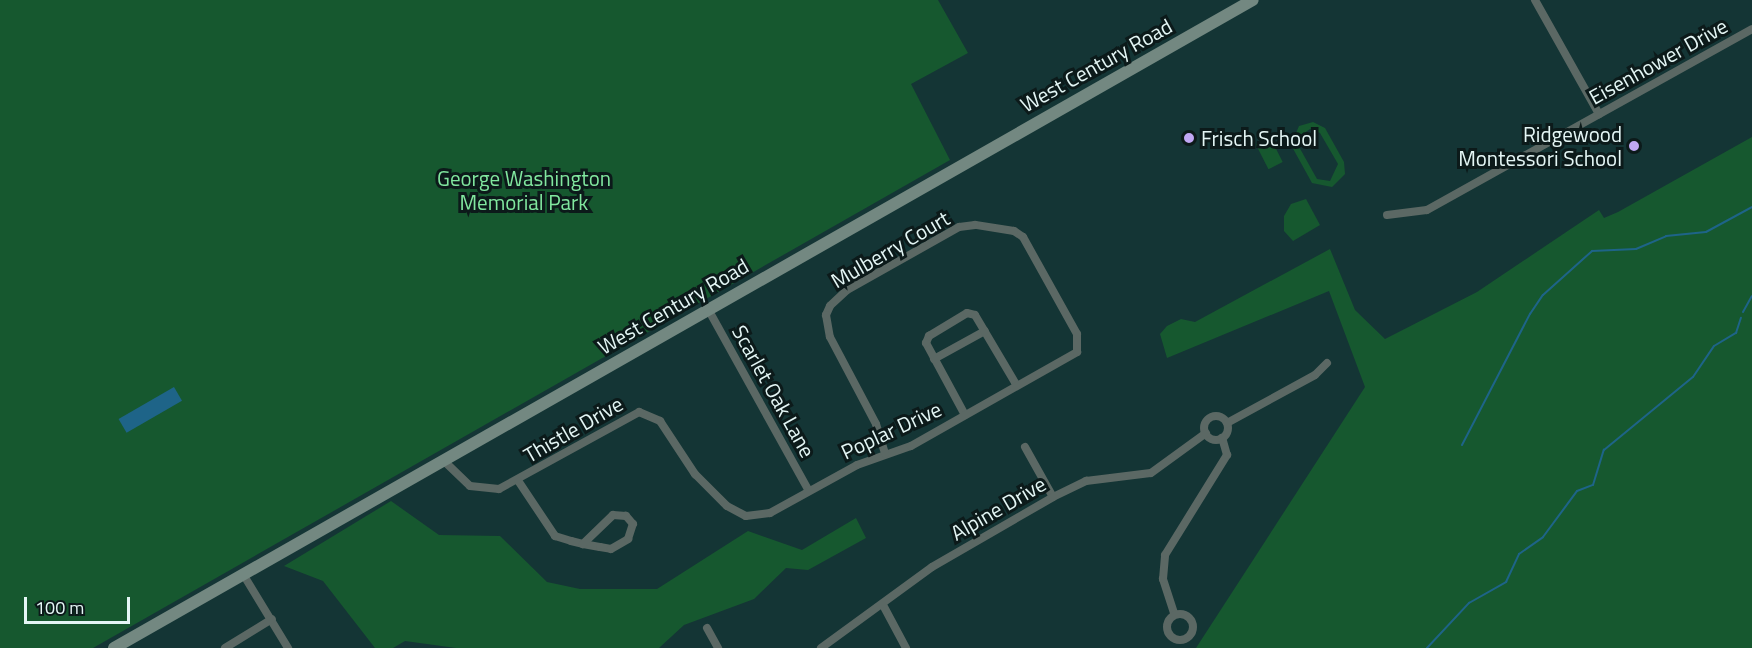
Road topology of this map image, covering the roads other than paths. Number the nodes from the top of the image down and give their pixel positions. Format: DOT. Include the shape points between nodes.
graph roads {
  1 [pos="1253,0"];
  2 [pos="1536,0"];
  3 [pos="1752,29"];
  4 [pos="1599,114"];
  5 [pos="1388,215"];
  6 [pos="708,309"];
  7 [pos="1074,330"];
  8 [pos="985,331"];
  9 [pos="934,358"];
  10 [pos="1327,363"];
  11 [pos="1017,386"];
  12 [pos="965,415"];
  13 [pos="1227,423"];
  14 [pos="1206,433"];
  15 [pos="1222,438"];
  16 [pos="1025,447"];
  17 [pos="885,454"];
  18 [pos="443,460"];
  19 [pos="519,482"];
  20 [pos="809,491"];
  21 [pos="1053,497"];
  22 [pos="727,506"];
  23 [pos="582,544"];
  24 [pos="243,574"];
  25 [pos="883,605"];
  26 [pos="1174,613"];
  27 [pos="272,619"];
  28 [pos="707,628"];
  29 [pos="114,648"];
  30 [pos="225,648"];
  31 [pos="288,648"];
  32 [pos="718,648"];
  33 [pos="821,648"];
  34 [pos="906,648"];
  1 -- 6 [label="main road, West Century Road"];
  2 -- 4 [label="street"];
  3 -- 4 [label="street, Eisenhower Drive"];
  4 -- 5 [label="street, Eisenhower Drive" via="1427,210"];
  6 -- 18 [label="main road, West Century Road"];
  6 -- 20 [label="street, Scarlet Oak Lane"];
  7 -- 11 [label="street, Poplar Drive" via="1080,340 1077,352"];
  7 -- 17 [label="street, Mulberry Court" via="1023,237 1007,228 959,227 847,290 830,306 827,327 876,424"];
  8 -- 9 [label="street"];
  8 -- 9 [label="street" via="975,315 967,313 929,336 926,343"];
  8 -- 11 [label="street"];
  9 -- 12 [label="street"];
  10 -- 13 [label="street" via="1315,375"];
  11 -- 12 [label="street, Poplar Drive"];
  12 -- 17 [label="street, Poplar Drive"];
  13 -- 14 [label="street" via="1213,416 1205,424"];
  13 -- 15 [label="street"];
  14 -- 15 [label="street" via="1214,439"];
  14 -- 21 [label="street, Alpine Drive" via="1150,473 1086,481"];
  15 -- 26 [label="street" via="1227,455 1165,555 1163,579"];
  16 -- 21 [label="street"];
  17 -- 20 [label="street, Poplar Drive"];
  18 -- 19 [label="street, Thistle Drive" via="477,489 491,490"];
  18 -- 24 [label="main road, West Century Road"];
  19 -- 22 [label="street, Thistle Drive" via="639,412 660,421 695,474"];
  19 -- 23 [label="street" via="547,529"];
  20 -- 22 [label="street, Poplar Drive" via="760,517"];
  21 -- 25 [label="street, Alpine Drive" via="932,567"];
  23 -- 23 [label="street" via="611,549 620,546 633,532 633,524 626,516 613,515"];
  24 -- 27 [label="street"];
  24 -- 29 [label="main road, West Century Road"];
  25 -- 33 [label="street, Alpine Drive"];
  25 -- 34 [label="street"];
  27 -- 30 [label="street"];
  27 -- 31 [label="street"];
  28 -- 32 [label="street"];
}
